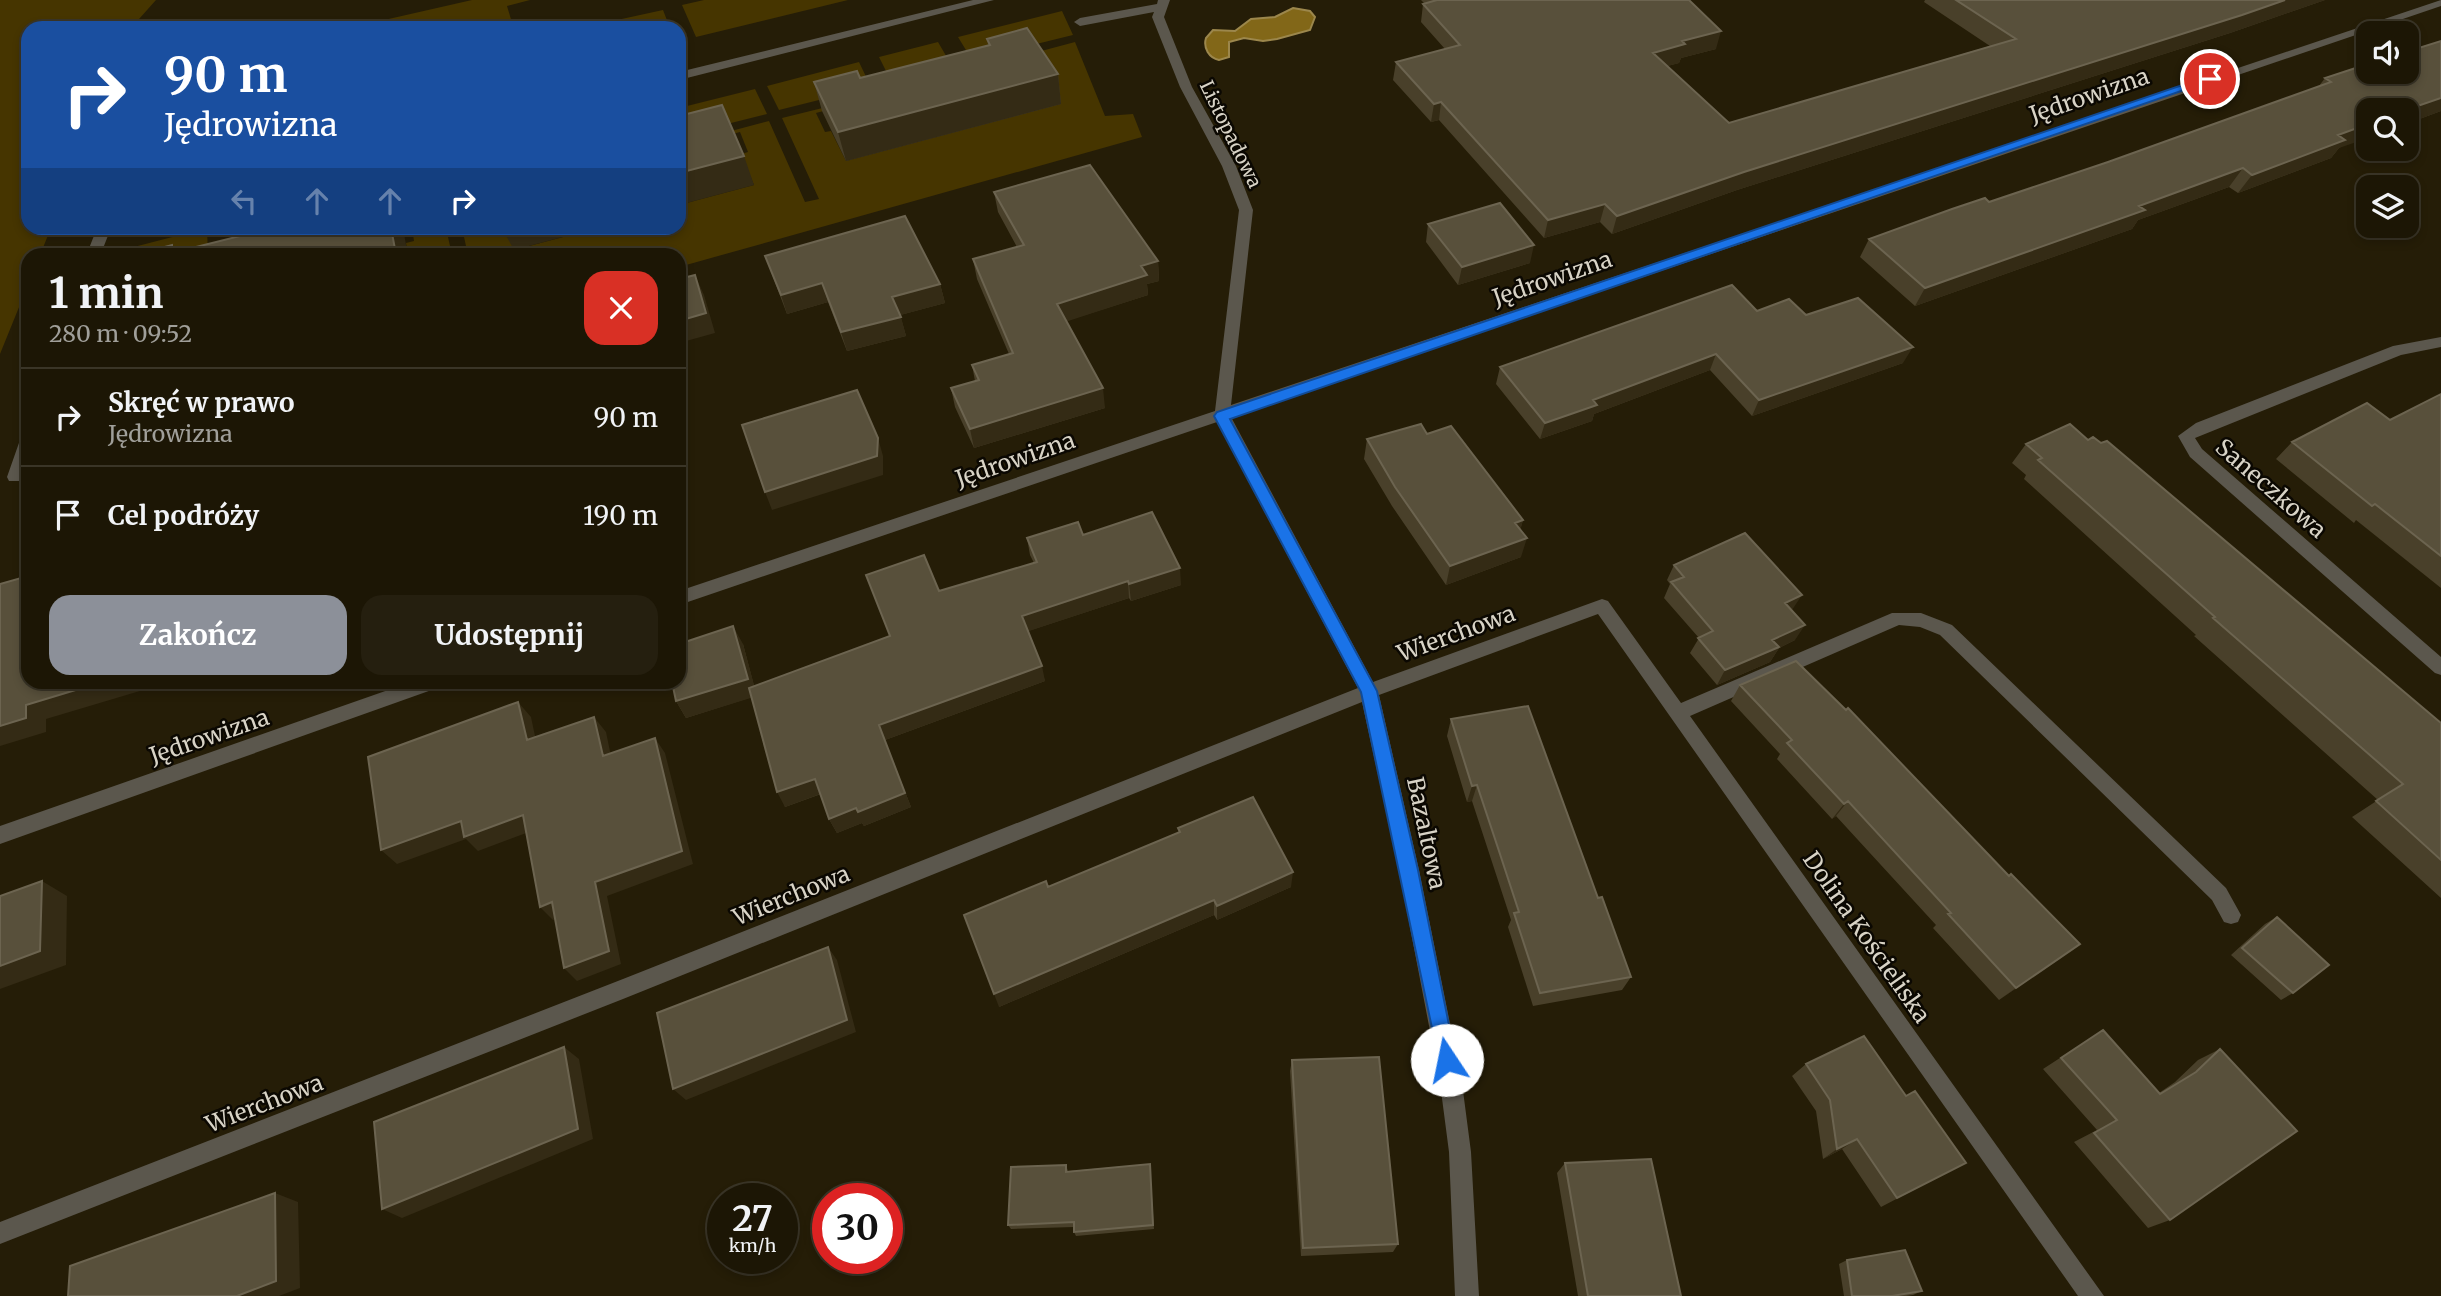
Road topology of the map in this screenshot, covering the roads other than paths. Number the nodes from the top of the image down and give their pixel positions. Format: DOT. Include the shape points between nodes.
graph roads {
  1 [pos="988,0"];
  2 [pos="2441,2"];
  3 [pos="1163,3"];
  4 [pos="1080,22"];
  5 [pos="686,74"];
  6 [pos="2441,341"];
  7 [pos="1222,416"];
  8 [pos="21,460"];
  9 [pos="15,477"];
  10 [pos="686,596"];
  11 [pos="1602,606"];
  12 [pos="2441,667"];
  13 [pos="414,689"];
  14 [pos="1369,691"];
  15 [pos="1677,713"];
  16 [pos="0,835"];
  17 [pos="2231,915"];
  18 [pos="0,1233"];
  19 [pos="1466,1296"];
  20 [pos="2092,1296"];
  1 -- 5 [label="street"];
  2 -- 7 [label="street, Jędrowizna"];
  3 -- 4 [label="street"];
  3 -- 7 [label="street, Listopadowa" via="1158,17 1246,211"];
  6 -- 12 [label="street, Saneczkowa" via="2374,359 2186,436 2196,453"];
  7 -- 10 [label="street, Jędrowizna"];
  7 -- 14 [label="street, Bazaltowa"];
  8 -- 9 [label="street"];
  11 -- 14 [label="street, Wierchowa"];
  11 -- 15 [label="street, Dolina Kościeliska"];
  13 -- 16 [label="street, Jędrowizna"];
  14 -- 18 [label="street, Wierchowa"];
  14 -- 19 [label="street, Bazaltowa" via="1451,1083 1461,1165"];
  15 -- 17 [label="street" via="1898,618 1921,620 1946,630 2220,894"];
  15 -- 20 [label="street, Dolina Kościeliska"];
}
